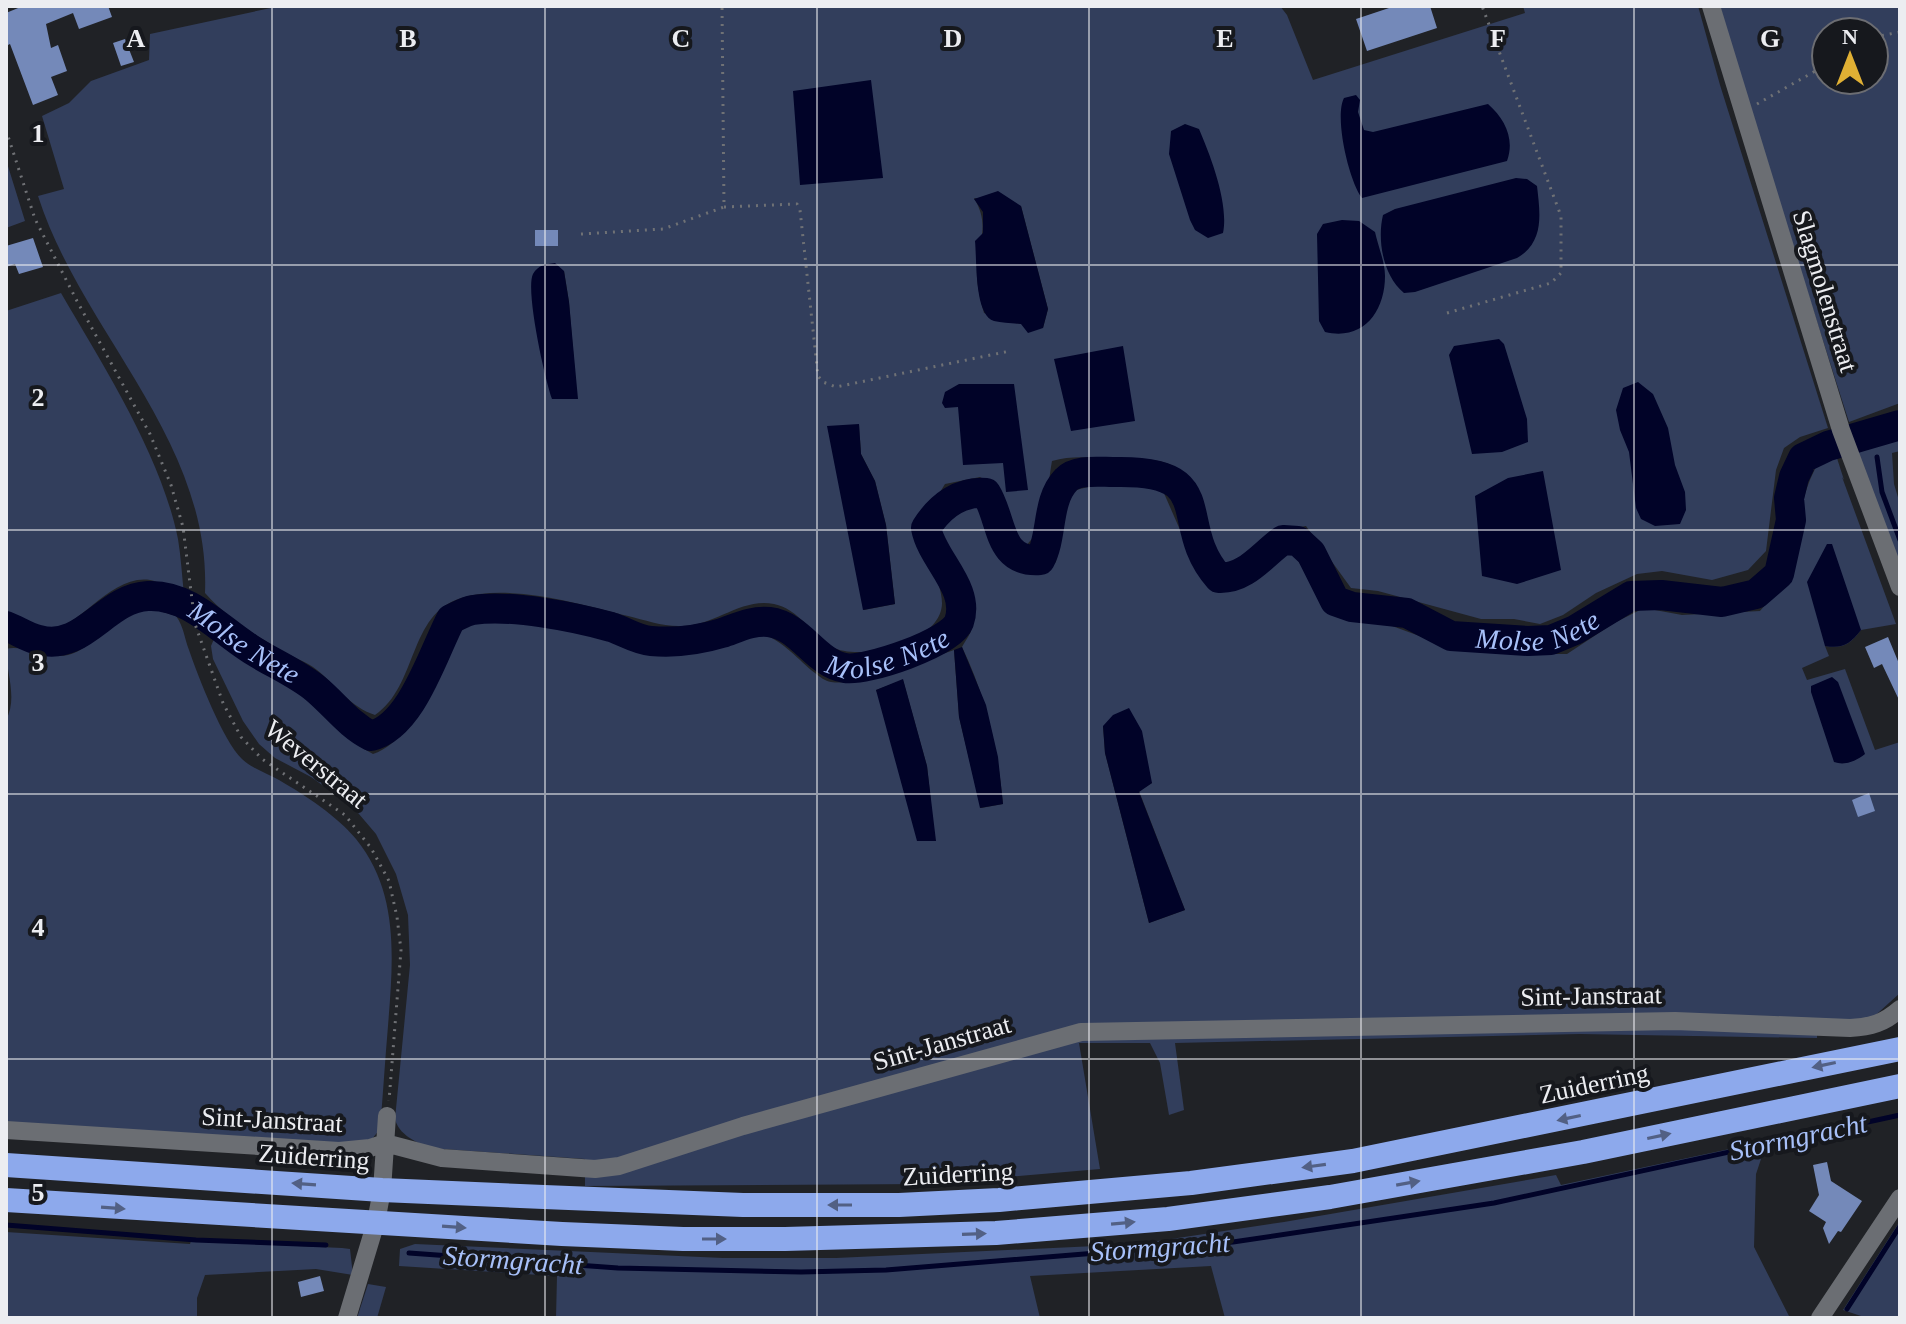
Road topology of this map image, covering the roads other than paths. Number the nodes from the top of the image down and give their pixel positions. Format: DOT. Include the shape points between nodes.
graph roads {
  1 [pos="1711,6"];
  2 [pos="1900,587"];
  3 [pos="1900,1009"];
  4 [pos="1900,1049"];
  5 [pos="1893,1091"];
  6 [pos="387,1116"];
  7 [pos="6,1130"];
  8 [pos="385,1143"];
  9 [pos="6,1165"];
  10 [pos="382,1190"];
  11 [pos="1900,1198"];
  12 [pos="6,1200"];
  13 [pos="376,1222"];
  14 [pos="347,1318"];
  15 [pos="1820,1318"];
  1 -- 2 [label="street, Slagmolenstraat" via="1841,430"];
  3 -- 8 [label="street, Sint-Janstraat" via="1868,1027 1675,1021 1081,1032 619,1166 595,1169 442,1158"];
  4 -- 10 [label="highway, Zuiderring, one-way" via="1353,1161 1096,1192 899,1205 743,1205"];
  13 -- 5 [label="highway, one-way" via="562,1234 785,1239 996,1233 1168,1219 1568,1155"];
  6 -- 8 [label="street"];
  7 -- 8 [label="street, Sint-Janstraat" via="339,1151"];
  8 -- 10 [label="street"];
  10 -- 9 [label="highway, Zuiderring, one-way"];
  10 -- 13 [label="street"];
  11 -- 15 [label="street"];
  12 -- 13 [label="highway, one-way"];
  13 -- 14 [label="street"];
}
